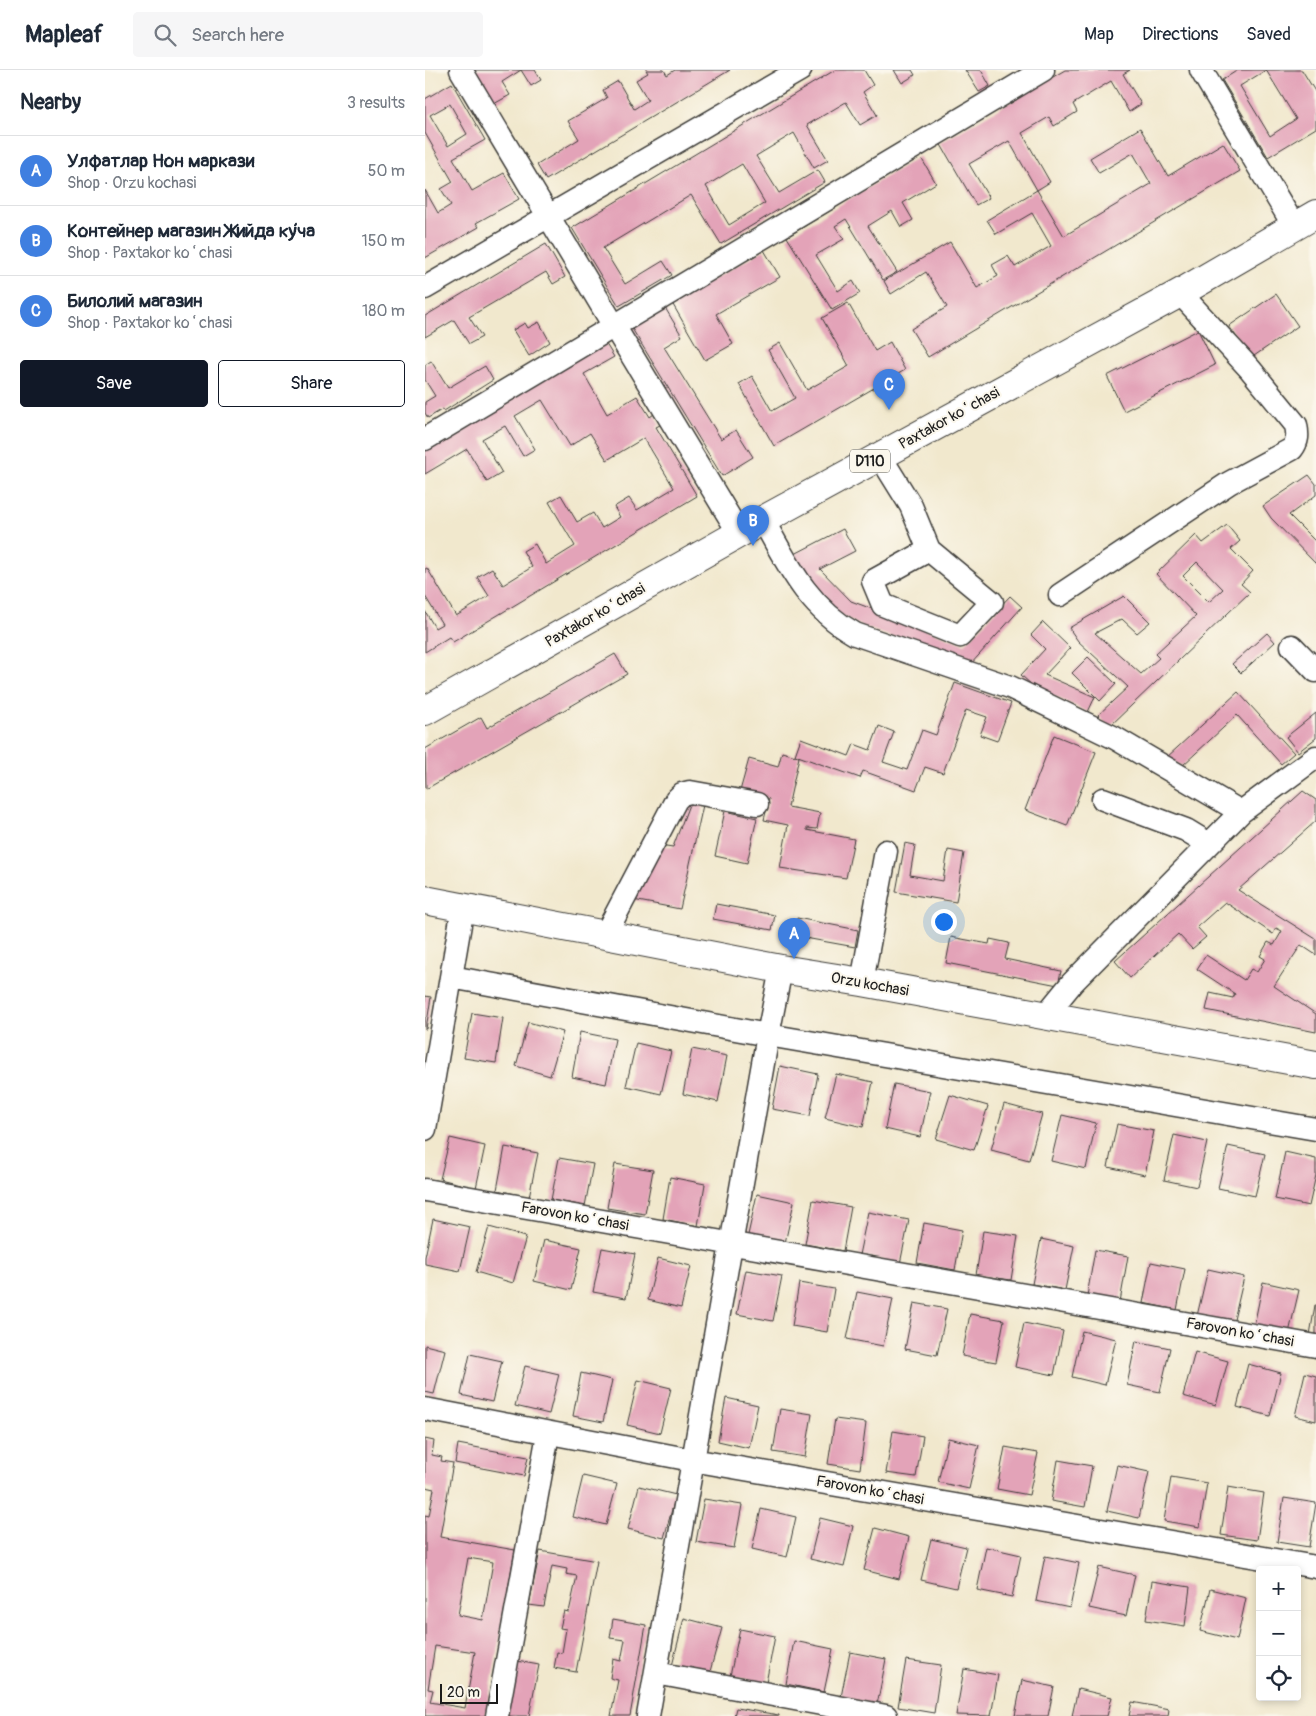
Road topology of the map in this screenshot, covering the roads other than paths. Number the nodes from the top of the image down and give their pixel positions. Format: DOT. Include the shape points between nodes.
graph roads {
  1 [pos="461,70"];
  2 [pos="800,70"];
  3 [pos="1043,70"];
  4 [pos="1201,70"];
  5 [pos="547,216"];
  6 [pos="1305,220"];
  7 [pos="425,288"];
  8 [pos="1180,293"];
  9 [pos="614,326"];
  10 [pos="425,439"];
  11 [pos="1306,445"];
  12 [pos="880,456"];
  13 [pos="763,520"];
  14 [pos="739,533"];
  15 [pos="929,550"];
  16 [pos="1060,595"];
  17 [pos="1293,646"];
  18 [pos="1316,671"];
  19 [pos="425,711"];
  20 [pos="1311,768"];
  21 [pos="1103,799"];
  22 [pos="757,804"];
  23 [pos="1241,812"];
  24 [pos="1209,844"];
  25 [pos="886,851"];
  26 [pos="425,900"];
  27 [pos="463,907"];
  28 [pos="605,935"];
  29 [pos="781,969"];
  30 [pos="451,977"];
  31 [pos="863,982"];
  32 [pos="1045,1016"];
  33 [pos="768,1035"];
  34 [pos="1316,1065"];
  35 [pos="1316,1129"];
  36 [pos="425,1130"];
  37 [pos="425,1190"];
  38 [pos="731,1244"];
  39 [pos="1316,1346"];
  40 [pos="425,1409"];
  41 [pos="548,1434"];
  42 [pos="692,1460"];
  43 [pos="1316,1567"];
  44 [pos="656,1673"];
  45 [pos="497,1716"];
  46 [pos="648,1716"];
  47 [pos="887,1716"];
  1 -- 5 [label="street"];
  2 -- 5 [label="street"];
  3 -- 9 [label="street"];
  4 -- 6 [label="street"];
  5 -- 7 [label="street"];
  5 -- 9 [label="street"];
  6 -- 8 [label="main road, Paxtakor koʻchasi / D110"];
  8 -- 11 [label="street" via="1250,369 1296,425 1298,435"];
  8 -- 12 [label="main road, Paxtakor koʻchasi / D110"];
  9 -- 10 [label="street"];
  9 -- 14 [label="street"];
  11 -- 16 [label="street" via="1291,449 1229,483"];
  12 -- 13 [label="main road, Paxtakor koʻchasi / D110"];
  12 -- 15 [label="street" via="911,506"];
  13 -- 14 [label="main road, Paxtakor koʻchasi / D110"];
  13 -- 23 [label="street" via="813,601 843,627 1011,687 1115,738"];
  14 -- 19 [label="main road, Paxtakor koʻchasi / D110"];
  15 -- 15 [label="street" via="873,581 883,606 960,636 992,602"];
  17 -- 18 [label="street"];
  20 -- 23 [label="street"];
  21 -- 24 [label="street" via="1186,830"];
  22 -- 28 [label="street" via="690,792 681,794"];
  23 -- 24 [label="street"];
  24 -- 32 [label="street" via="1073,983"];
  25 -- 31 [label="street"];
  26 -- 27 [label="main road, Orzu kochasi"];
  27 -- 28 [label="main road, Orzu kochasi"];
  27 -- 30 [label="street"];
  28 -- 29 [label="main road, Orzu kochasi"];
  29 -- 31 [label="main road, Orzu kochasi"];
  29 -- 33 [label="street"];
  30 -- 33 [label="street"];
  30 -- 36 [label="street"];
  31 -- 32 [label="main road, Orzu kochasi"];
  32 -- 34 [label="main road, Orzu kochasi"];
  33 -- 35 [label="street"];
  33 -- 38 [label="street"];
  37 -- 38 [label="street, Farovon koʻchasi"];
  38 -- 39 [label="street, Farovon koʻchasi"];
  38 -- 42 [label="street"];
  40 -- 41 [label="street, Farovon koʻchasi"];
  41 -- 42 [label="street, Farovon koʻchasi"];
  41 -- 45 [label="street"];
  42 -- 43 [label="street, Farovon koʻchasi"];
  42 -- 44 [label="street"];
  44 -- 46 [label="street"];
  44 -- 47 [label="street"];
}
